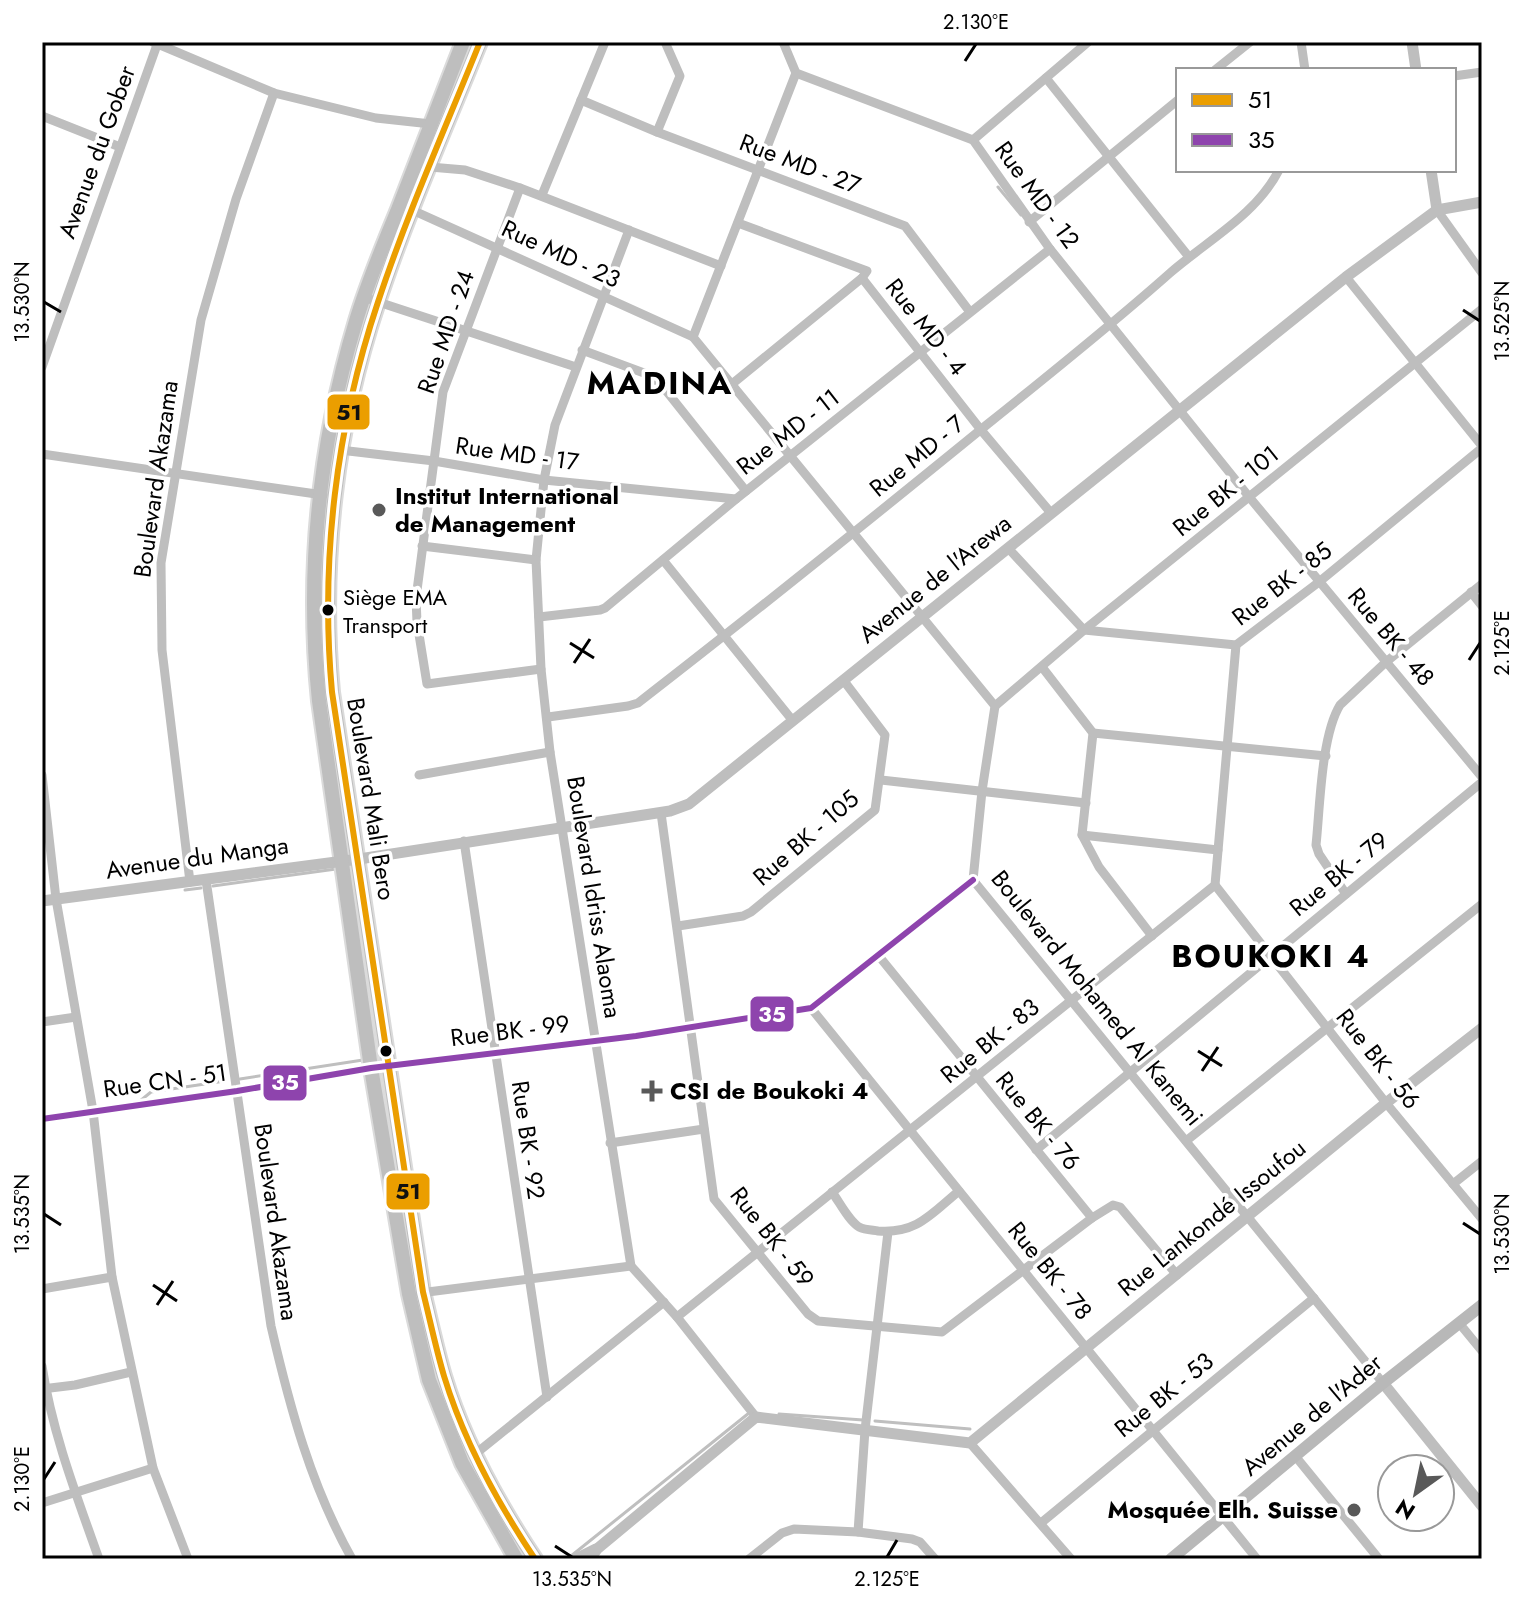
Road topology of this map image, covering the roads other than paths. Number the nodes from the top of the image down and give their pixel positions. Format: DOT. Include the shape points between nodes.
graph roads {
  1 [pos="156,42"];
  2 [pos="463,42"];
  3 [pos="480,42"];
  4 [pos="605,42"];
  5 [pos="665,42"];
  6 [pos="783,42"];
  7 [pos="1088,42"];
  8 [pos="1250,42"];
  9 [pos="1301,42"];
  10 [pos="1412,42"];
  11 [pos="1218,68"];
  12 [pos="1305,68"];
  13 [pos="1416,68"];
  14 [pos="1482,72"];
  15 [pos="796,73"];
  16 [pos="1456,76"];
  17 [pos="1046,78"];
  18 [pos="274,93"];
  19 [pos="581,100"];
  20 [pos="1176,102"];
  21 [pos="42,116"];
  22 [pos="431,124"];
  23 [pos="657,132"];
  24 [pos="973,140"];
  25 [pos="120,147"];
  26 [pos="1108,156"];
  27 [pos="430,167"];
  28 [pos="759,169"];
  29 [pos="1278,172"];
  30 [pos="1431,172"];
  31 [pos="520,188"];
  32 [pos="542,195"];
  33 [pos="1482,202"];
  34 [pos="412,210"];
  35 [pos="1437,210"];
  36 [pos="1029,222"];
  37 [pos="738,223"];
  38 [pos="629,230"];
  39 [pos="497,247"];
  40 [pos="1050,249"];
  41 [pos="1189,257"];
  42 [pos="721,266"];
  43 [pos="1482,273"];
  44 [pos="1346,277"];
  45 [pos="862,278"];
  46 [pos="604,296"];
  47 [pos="370,299"];
  48 [pos="1482,309"];
  49 [pos="970,312"];
  50 [pos="1112,325"];
  51 [pos="42,328"];
  52 [pos="465,330"];
  53 [pos="54,332"];
  54 [pos="693,337"];
  55 [pos="582,350"];
  56 [pos="921,352"];
  57 [pos="1415,363"];
  58 [pos="42,367"];
  59 [pos="576,367"];
  60 [pos="732,384"];
  61 [pos="1180,410"];
  62 [pos="981,430"];
  63 [pos="1482,447"];
  64 [pos="340,450"];
  65 [pos="42,454"];
  66 [pos="791,456"];
  67 [pos="434,461"];
  68 [pos="174,474"];
  69 [pos="544,480"];
  70 [pos="746,491"];
  71 [pos="327,496"];
  72 [pos="1250,498"];
  73 [pos="736,499"];
  74 [pos="1051,513"];
  75 [pos="854,533"];
  76 [pos="422,546"];
  77 [pos="1008,548"];
  78 [pos="536,560"];
  79 [pos="663,560"];
  80 [pos="1319,582"];
  81 [pos="1482,584"];
  82 [pos="1471,592"];
  83 [pos="1482,606"];
  84 [pos="539,617"];
  85 [pos="922,617"];
  86 [pos="1084,630"];
  87 [pos="724,636"];
  88 [pos="1236,645"];
  89 [pos="1386,662"];
  90 [pos="1042,667"];
  91 [pos="541,669"];
  92 [pos="844,681"];
  93 [pos="995,706"];
  94 [pos="548,717"];
  95 [pos="793,721"];
  96 [pos="1093,733"];
  97 [pos="1225,748"];
  98 [pos="550,752"];
  99 [pos="1326,756"];
  100 [pos="42,775"];
  101 [pos="419,775"];
  102 [pos="881,780"];
  103 [pos="1482,780"];
  104 [pos="42,784"];
  105 [pos="982,791"];
  106 [pos="1086,803"];
  107 [pos="661,813"];
  108 [pos="560,828"];
  109 [pos="1082,835"];
  110 [pos="464,841"];
  111 [pos="1218,850"];
  112 [pos="351,860"];
  113 [pos="206,880"];
  114 [pos="973,880"];
  115 [pos="190,882"];
  116 [pos="1215,885"];
  117 [pos="1346,894"];
  118 [pos="56,899"];
  119 [pos="42,901"];
  120 [pos="1482,904"];
  121 [pos="678,926"];
  122 [pos="1152,936"];
  123 [pos="878,955"];
  124 [pos="1271,956"];
  125 [pos="1071,1002"];
  126 [pos="811,1008"];
  127 [pos="76,1017"];
  128 [pos="42,1022"];
  129 [pos="692,1027"];
  130 [pos="1327,1028"];
  131 [pos="1482,1028"];
  132 [pos="594,1041"];
  133 [pos="495,1053"];
  134 [pos="388,1066"];
  135 [pos="371,1068"];
  136 [pos="1130,1073"];
  137 [pos="977,1078"];
  138 [pos="237,1091"];
  139 [pos="1386,1103"];
  140 [pos="93,1111"];
  141 [pos="42,1119"];
  142 [pos="704,1129"];
  143 [pos="910,1131"];
  144 [pos="1186,1141"];
  145 [pos="610,1143"];
  146 [pos="1036,1150"];
  147 [pos="1482,1161"];
  148 [pos="1453,1184"];
  149 [pos="959,1191"];
  150 [pos="832,1192"];
  151 [pos="1248,1217"];
  152 [pos="1092,1218"];
  153 [pos="1482,1219"];
  154 [pos="888,1232"];
  155 [pos="757,1253"];
  156 [pos="631,1266"];
  157 [pos="1025,1271"];
  158 [pos="1177,1275"];
  159 [pos="112,1277"];
  160 [pos="528,1279"];
  161 [pos="42,1289"];
  162 [pos="416,1293"];
  163 [pos="1314,1298"];
  164 [pos="664,1302"];
  165 [pos="1482,1305"];
  166 [pos="677,1317"];
  167 [pos="1459,1323"];
  168 [pos="878,1328"];
  169 [pos="1087,1349"];
  170 [pos="1482,1351"];
  171 [pos="42,1366"];
  172 [pos="131,1372"];
  173 [pos="1383,1383"];
  174 [pos="44,1388"];
  175 [pos="547,1397"];
  176 [pos="756,1417"];
  177 [pos="865,1430"];
  178 [pos="1153,1430"];
  179 [pos="970,1443"];
  180 [pos="474,1455"];
  181 [pos="1296,1457"];
  182 [pos="153,1468"];
  183 [pos="75,1490"];
  184 [pos="42,1503"];
  185 [pos="1482,1506"];
  186 [pos="1223,1517"];
  187 [pos="1041,1523"];
  188 [pos="858,1532"];
  189 [pos="594,1554"];
  190 [pos="184,1558"];
  191 [pos="535,1558"];
  192 [pos="99,1559"];
  193 [pos="352,1559"];
  194 [pos="516,1559"];
  195 [pos="576,1559"];
  196 [pos="749,1559"];
  197 [pos="935,1559"];
  198 [pos="1071,1559"];
  199 [pos="1171,1559"];
  200 [pos="1257,1559"];
  201 [pos="1379,1559"];
  1 -- 18 [label="street"];
  1 -- 25 [label="street, Avenue du Gober"];
  2 -- 22 [label="main road, Boulevard Mali Bero"];
  3 -- 27 [label="main road, Boulevard Mali Bero"];
  4 -- 19 [label="street"];
  5 -- 23 [label="street" via="680,76"];
  6 -- 15 [label="street"];
  7 -- 17 [label="street"];
  8 -- 11 [label="street"];
  9 -- 12 [label="street"];
  10 -- 13 [label="street"];
  14 -- 16 [label="street"];
  15 -- 24 [label="street, Rue MD - 12"];
  15 -- 28 [label="street"];
  17 -- 24 [label="street"];
  17 -- 26 [label="street"];
  18 -- 22 [label="street" via="376,118"];
  18 -- 68 [label="street, Boulevard Akazama" via="203,311"];
  19 -- 23 [label="street, Rue MD - 27"];
  19 -- 32 [label="street"];
  20 -- 26 [label="street"];
  21 -- 25 [label="street"];
  22 -- 47 [label="main road, Boulevard Mali Bero"];
  23 -- 28 [label="street, Rue MD - 27"];
  24 -- 36 [label="street, Rue MD - 12"];
  25 -- 53 [label="street, Avenue du Gober"];
  26 -- 36 [label="street"];
  26 -- 41 [label="street"];
  27 -- 31 [label="street" via="465,170"];
  27 -- 34 [label="main road, Boulevard Mali Bero"];
  28 -- 37 [label="street"];
  28 -- 49 [label="street, Rue MD - 27" via="905,226"];
  29 -- 41 [label="street, Rue MD - 7" via="1246,213"];
  30 -- 35 [label="street"];
  31 -- 32 [label="street"];
  31 -- 39 [label="street, Rue MD - 24"];
  32 -- 38 [label="street"];
  33 -- 35 [label="street, Avenue de l'Arewa"];
  34 -- 39 [label="street, Rue MD - 23"];
  34 -- 47 [label="main road, Boulevard Mali Bero"];
  35 -- 43 [label="street"];
  35 -- 44 [label="street, Avenue de l'Arewa"];
  36 -- 40 [label="street, Rue MD - 12"];
  37 -- 42 [label="street"];
  37 -- 45 [label="street, Rue MD - 4" via="867,271"];
  38 -- 42 [label="street"];
  38 -- 46 [label="street, Boulevard Idriss Alaoma"];
  39 -- 46 [label="street, Rue MD - 23"];
  39 -- 52 [label="street, Rue MD - 24"];
  40 -- 49 [label="street, Rue MD - 11"];
  40 -- 50 [label="street, Rue MD - 12"];
  41 -- 50 [label="street, Rue MD - 7"];
  42 -- 54 [label="street"];
  44 -- 57 [label="street"];
  44 -- 61 [label="street, Avenue de l'Arewa"];
  45 -- 56 [label="street, Rue MD - 4"];
  45 -- 60 [label="street"];
  46 -- 54 [label="street, Rue MD - 23"];
  46 -- 55 [label="street, Boulevard Idriss Alaoma"];
  47 -- 52 [label="street"];
  47 -- 64 [label="main road, Boulevard Mali Bero"];
  47 -- 71 [label="main road, Boulevard Mali Bero" via="333,418"];
  48 -- 57 [label="street, Rue BK - 101"];
  49 -- 56 [label="street, Rue MD - 11"];
  50 -- 61 [label="street, Rue MD - 12"];
  50 -- 62 [label="street, Rue MD - 7"];
  51 -- 53 [label="street"];
  52 -- 59 [label="street"];
  52 -- 67 [label="street, Rue MD - 24" via="446,379"];
  53 -- 58 [label="street, Avenue du Gober"];
  54 -- 60 [label="street"];
  55 -- 59 [label="street, Boulevard Idriss Alaoma"];
  55 -- 70 [label="street" via="660,383"];
  56 -- 62 [label="street, Rue MD - 4"];
  56 -- 66 [label="street, Rue MD - 11"];
  57 -- 63 [label="street"];
  57 -- 72 [label="street, Rue BK - 101"];
  59 -- 69 [label="street, Boulevard Idriss Alaoma" via="555,425"];
  60 -- 66 [label="street"];
  61 -- 72 [label="street, Rue BK - 48"];
  61 -- 74 [label="street, Avenue de l'Arewa"];
  62 -- 74 [label="street, Rue MD - 4"];
  62 -- 75 [label="street, Rue MD - 7"];
  63 -- 80 [label="street, Rue BK - 85"];
  64 -- 67 [label="street, Rue MD - 17"];
  64 -- 71 [label="main road, Boulevard Mali Bero"];
  65 -- 68 [label="street"];
  66 -- 70 [label="street, Rue MD - 11"];
  66 -- 75 [label="street"];
  67 -- 69 [label="street, Rue MD - 17"];
  67 -- 76 [label="street, Rue MD - 24"];
  68 -- 71 [label="street"];
  68 -- 115 [label="street, Boulevard Akazama" via="160,573 161,637"];
  69 -- 73 [label="street, Rue MD - 17"];
  69 -- 78 [label="street, Boulevard Idriss Alaoma"];
  70 -- 73 [label="street, Rue MD - 11"];
  71 -- 112 [label="main road, Boulevard Mali Bero" via="313,596 314,643 319,701"];
  72 -- 80 [label="street, Rue BK - 48"];
  72 -- 86 [label="street, Rue BK - 101"];
  73 -- 79 [label="street, Rue MD - 11"];
  74 -- 77 [label="street, Avenue de l'Arewa"];
  75 -- 85 [label="street"];
  75 -- 87 [label="street, Rue MD - 7"];
  76 -- 78 [label="street"];
  76 -- 91 [label="street, Rue MD - 24" via="417,613 427,684"];
  77 -- 85 [label="street, Avenue de l'Arewa"];
  77 -- 86 [label="street"];
  78 -- 84 [label="street, Boulevard Idriss Alaoma"];
  79 -- 84 [label="street, Rue MD - 11" via="600,610"];
  79 -- 87 [label="street"];
  80 -- 88 [label="street, Rue BK - 85"];
  80 -- 89 [label="street, Rue BK - 48"];
  81 -- 82 [label="street"];
  82 -- 83 [label="street"];
  82 -- 89 [label="street"];
  84 -- 91 [label="street, Boulevard Idriss Alaoma"];
  85 -- 92 [label="street, Avenue de l'Arewa"];
  85 -- 93 [label="street"];
  86 -- 88 [label="street, Rue BK - 85"];
  86 -- 90 [label="street, Rue BK - 101"];
  87 -- 94 [label="street, Rue MD - 7" via="634,705"];
  87 -- 95 [label="street"];
  88 -- 97 [label="street"];
  89 -- 99 [label="street" via="1340,705"];
  89 -- 103 [label="street, Rue BK - 48"];
  90 -- 93 [label="street, Rue BK - 101"];
  90 -- 96 [label="street"];
  91 -- 94 [label="street, Boulevard Idriss Alaoma"];
  92 -- 95 [label="street, Avenue de l'Arewa"];
  92 -- 102 [label="street, Rue BK - 105" via="885,735"];
  93 -- 105 [label="street, Boulevard Mohamed Al Kanemi"];
  94 -- 98 [label="street, Boulevard Idriss Alaoma"];
  95 -- 107 [label="street, Avenue de l'Arewa" via="689,804"];
  96 -- 97 [label="street"];
  96 -- 106 [label="street"];
  97 -- 99 [label="street"];
  97 -- 111 [label="street"];
  98 -- 101 [label="street"];
  98 -- 108 [label="street, Boulevard Idriss Alaoma"];
  99 -- 117 [label="street" via="1316,845"];
  100 -- 104 [label="street"];
  102 -- 105 [label="street"];
  102 -- 121 [label="street, Rue BK - 105" via="873,813 751,912"];
  103 -- 117 [label="street, Rue BK - 79"];
  104 -- 118 [label="street"];
  105 -- 106 [label="street"];
  105 -- 114 [label="street, Boulevard Mohamed Al Kanemi"];
  106 -- 109 [label="street"];
  107 -- 108 [label="street, Avenue de l'Arewa"];
  107 -- 121 [label="street, Rue BK - 59"];
  108 -- 110 [label="street, Avenue de l'Arewa"];
  108 -- 132 [label="street, Boulevard Idriss Alaoma"];
  109 -- 111 [label="street"];
  109 -- 122 [label="street" via="1099,867"];
  110 -- 112 [label="street, Avenue de l'Arewa"];
  110 -- 133 [label="street, Rue BK - 92"];
  111 -- 116 [label="street"];
  112 -- 113 [label="street, Avenue du Manga"];
  112 -- 134 [label="main road, Boulevard Mali Bero"];
  112 -- 135 [label="main road, Boulevard Mali Bero"];
  113 -- 115 [label="street, Avenue du Manga"];
  113 -- 138 [label="street, Boulevard Akazama"];
  114 -- 123 [label="street, Rue BK - 99"];
  114 -- 125 [label="street, Boulevard Mohamed Al Kanemi"];
  115 -- 118 [label="street, Avenue du Manga"];
  116 -- 122 [label="street, Rue BK - 83"];
  116 -- 124 [label="street, Rue BK - 56"];
  117 -- 124 [label="street, Rue BK - 79"];
  118 -- 119 [label="street, Avenue du Manga"];
  118 -- 127 [label="street"];
  120 -- 130 [label="street"];
  121 -- 129 [label="street, Rue BK - 59"];
  122 -- 125 [label="street, Rue BK - 83"];
  123 -- 126 [label="street, Rue BK - 99"];
  123 -- 137 [label="street, Rue BK - 76"];
  124 -- 130 [label="street, Rue BK - 56"];
  124 -- 136 [label="street, Rue BK - 79"];
  125 -- 136 [label="street, Boulevard Mohamed Al Kanemi"];
  125 -- 137 [label="street, Rue BK - 83"];
  126 -- 129 [label="street, Rue BK - 99"];
  126 -- 143 [label="street, Rue BK - 78"];
  127 -- 128 [label="street"];
  127 -- 140 [label="street"];
  129 -- 132 [label="street, Rue BK - 99"];
  129 -- 142 [label="street, Rue BK - 59"];
  130 -- 139 [label="street, Rue BK - 56"];
  130 -- 144 [label="street"];
  131 -- 139 [label="street, Rue Lankondé Issoufou"];
  132 -- 133 [label="street, Rue BK - 99"];
  132 -- 145 [label="street, Boulevard Idriss Alaoma"];
  133 -- 134 [label="street, Rue BK - 99"];
  133 -- 160 [label="street, Rue BK - 92"];
  134 -- 135 [label="street, Rue CN - 51"];
  134 -- 162 [label="main road, Boulevard Mali Bero"];
  135 -- 138 [label="street, Rue CN - 51"];
  135 -- 162 [label="main road, Boulevard Mali Bero"];
  136 -- 144 [label="street, Boulevard Mohamed Al Kanemi"];
  136 -- 146 [label="street, Rue BK - 79"];
  137 -- 143 [label="street, Rue BK - 83"];
  137 -- 146 [label="street, Rue BK - 76"];
  138 -- 140 [label="street, Rue CN - 51"];
  138 -- 193 [label="street, Boulevard Akazama" via="271,1326 286,1392 306,1458"];
  139 -- 148 [label="street, Rue BK - 56"];
  139 -- 151 [label="street, Rue Lankondé Issoufou"];
  140 -- 141 [label="street, Rue CN - 51"];
  140 -- 159 [label="street"];
  142 -- 145 [label="street"];
  142 -- 155 [label="street, Rue BK - 59" via="714,1199"];
  143 -- 149 [label="street, Rue BK - 78"];
  143 -- 150 [label="street, Rue BK - 83"];
  144 -- 151 [label="street, Boulevard Mohamed Al Kanemi"];
  145 -- 156 [label="street, Boulevard Idriss Alaoma"];
  146 -- 152 [label="street, Rue BK - 76"];
  147 -- 148 [label="street"];
  148 -- 153 [label="street, Rue BK - 56"];
  149 -- 154 [label="street" via="917,1226"];
  149 -- 157 [label="street, Rue BK - 78"];
  150 -- 154 [label="street" via="856,1225"];
  150 -- 155 [label="street, Rue BK - 83"];
  151 -- 158 [label="street, Rue Lankondé Issoufou"];
  151 -- 163 [label="street, Boulevard Mohamed Al Kanemi"];
  152 -- 157 [label="street, Rue BK - 59"];
  152 -- 158 [label="street" via="1113,1205 1120,1207"];
  154 -- 168 [label="street"];
  155 -- 166 [label="street, Rue BK - 83"];
  155 -- 168 [label="street, Rue BK - 59" via="812,1318"];
  156 -- 160 [label="street"];
  156 -- 164 [label="street"];
  157 -- 168 [label="street, Rue BK - 59" via="942,1332"];
  157 -- 169 [label="street, Rue BK - 78"];
  158 -- 169 [label="street, Rue Lankondé Issoufou"];
  159 -- 161 [label="street"];
  159 -- 172 [label="street"];
  160 -- 162 [label="street"];
  160 -- 175 [label="street, Rue BK - 92"];
  162 -- 180 [label="main road, Boulevard Mali Bero"];
  162 -- 194 [label="main road, Boulevard Mali Bero" via="429,1380 462,1463"];
  163 -- 173 [label="street, Boulevard Mohamed Al Kanemi"];
  163 -- 178 [label="street, Rue BK - 53"];
  164 -- 166 [label="street"];
  164 -- 175 [label="street"];
  165 -- 167 [label="main road, Avenue de l'Ader"];
  166 -- 176 [label="street"];
  167 -- 170 [label="street"];
  167 -- 173 [label="main road, Avenue de l'Ader"];
  168 -- 177 [label="street"];
  169 -- 178 [label="street, Rue BK - 78"];
  169 -- 179 [label="street, Rue Lankondé Issoufou"];
  171 -- 174 [label="street"];
  172 -- 174 [label="street"];
  172 -- 182 [label="street"];
  173 -- 181 [label="main road, Avenue de l'Ader"];
  173 -- 185 [label="street"];
  174 -- 183 [label="street"];
  175 -- 180 [label="street"];
  176 -- 177 [label="street"];
  176 -- 189 [label="street"];
  177 -- 179 [label="street"];
  177 -- 188 [label="street"];
  178 -- 186 [label="street, Rue BK - 78"];
  178 -- 187 [label="street, Rue BK - 53"];
  179 -- 187 [label="street"];
  180 -- 191 [label="main road, Boulevard Mali Bero"];
  181 -- 186 [label="main road, Avenue de l'Ader"];
  181 -- 201 [label="street"];
  182 -- 183 [label="street"];
  182 -- 190 [label="street"];
  183 -- 184 [label="street"];
  183 -- 192 [label="street"];
  186 -- 199 [label="main road, Avenue de l'Ader"];
  186 -- 200 [label="street, Rue BK - 78"];
  187 -- 198 [label="street"];
  188 -- 196 [label="street" via="788,1530"];
  188 -- 197 [label="street" via="912,1539"];
  189 -- 195 [label="street"];
}
